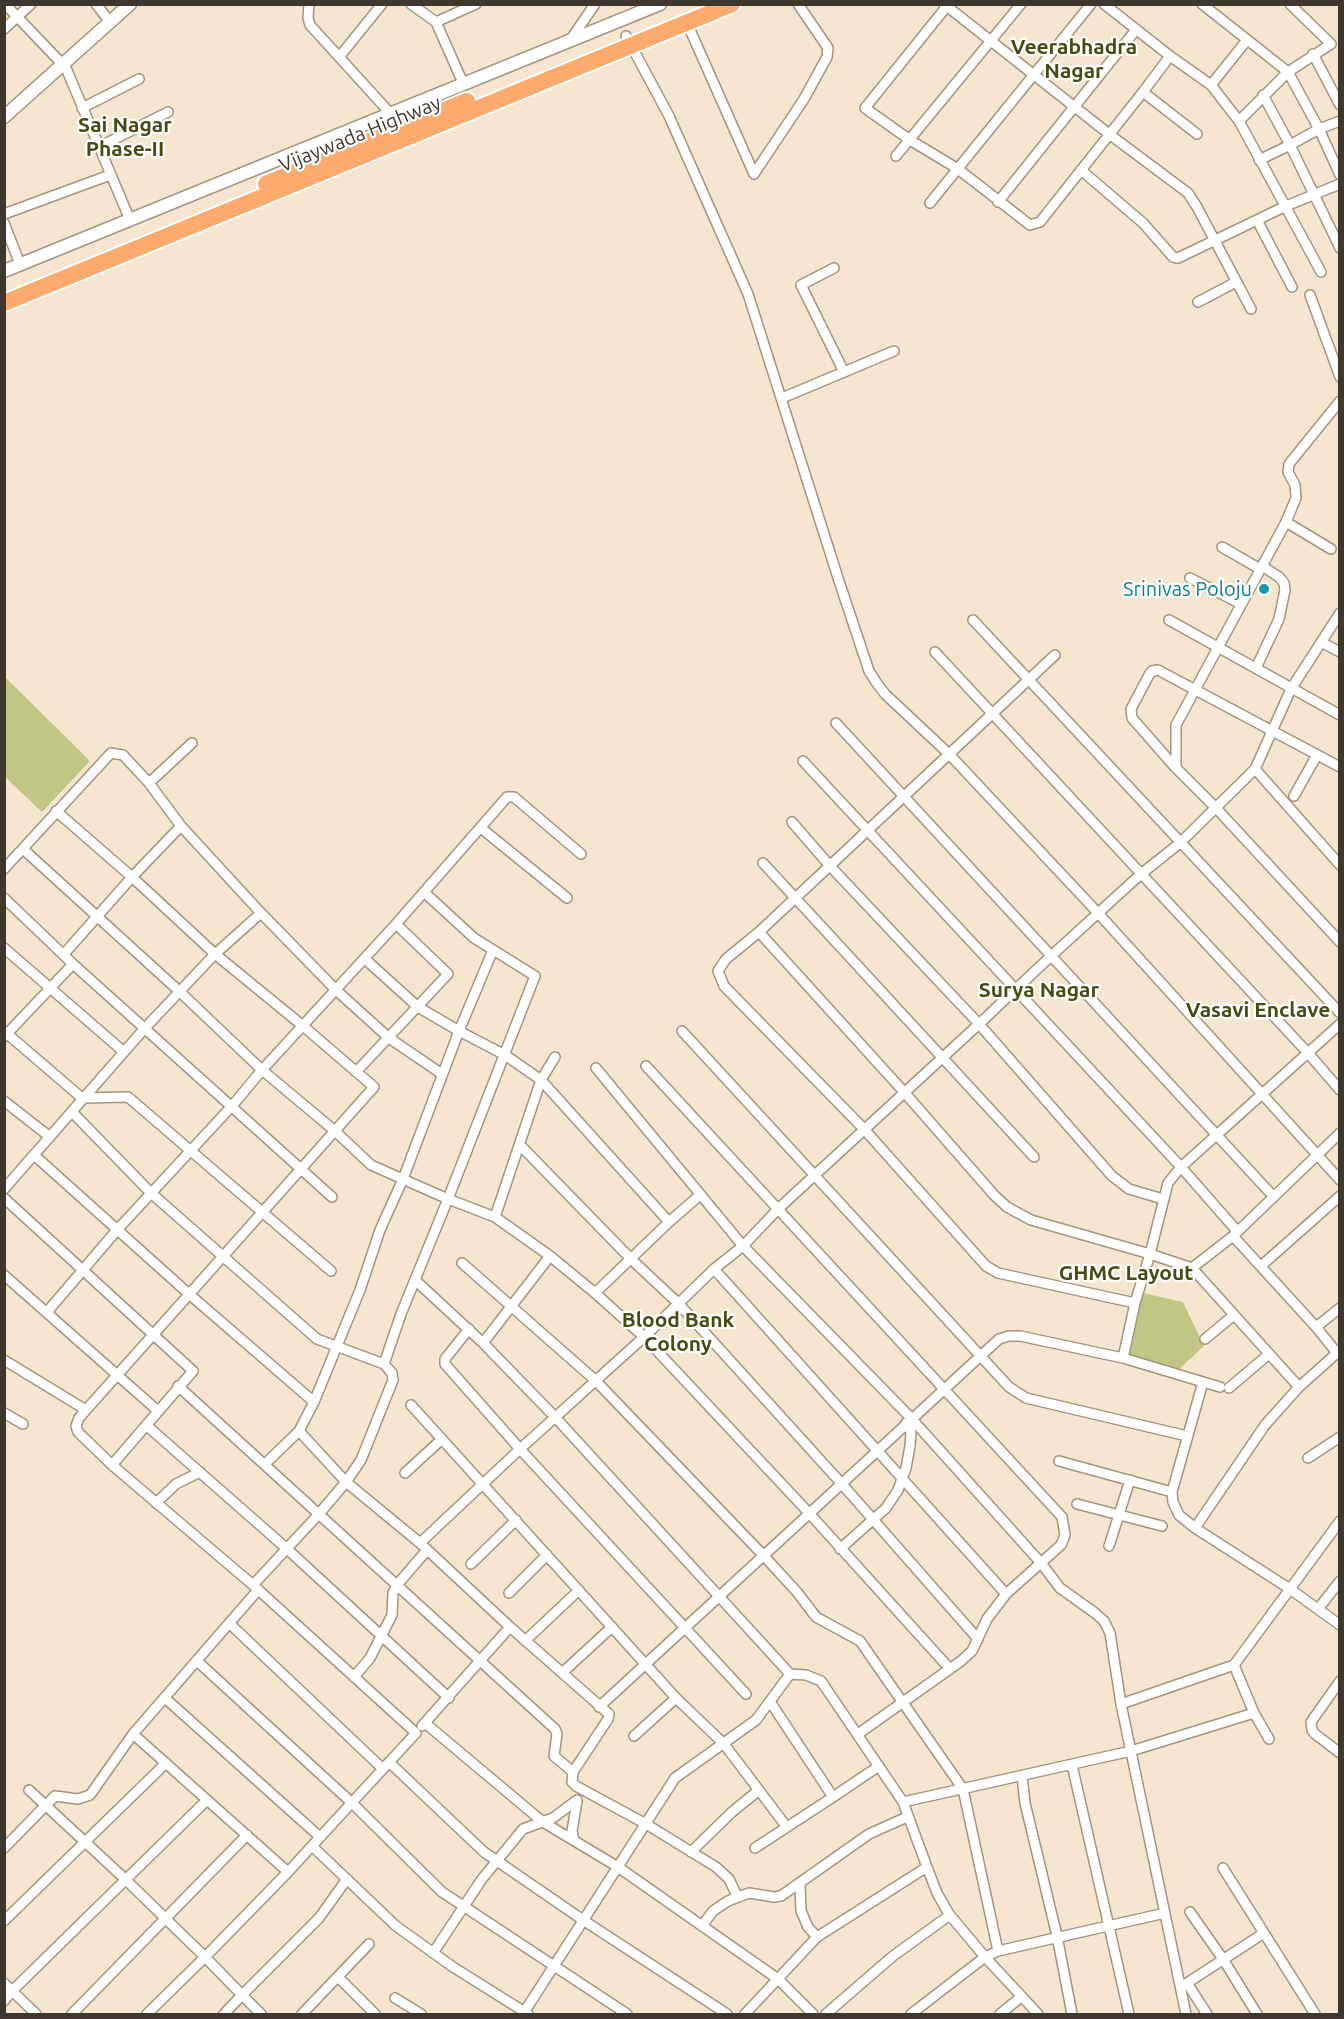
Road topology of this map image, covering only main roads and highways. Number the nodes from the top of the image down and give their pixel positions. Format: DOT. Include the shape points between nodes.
graph roads {
  1 [pos="705,4"];
  2 [pos="732,4"];
  3 [pos="628,41"];
  4 [pos="4,291"];
  5 [pos="4,303"];
  1 -- 3 [label="highway, Vijaywada Highway"];
  2 -- 3 [label="highway, Vijaywada Highway"];
  3 -- 4 [label="highway, Vijaywada Highway" via="357,145 138,240"];
  3 -- 5 [label="highway, Vijaywada Highway"];
}
